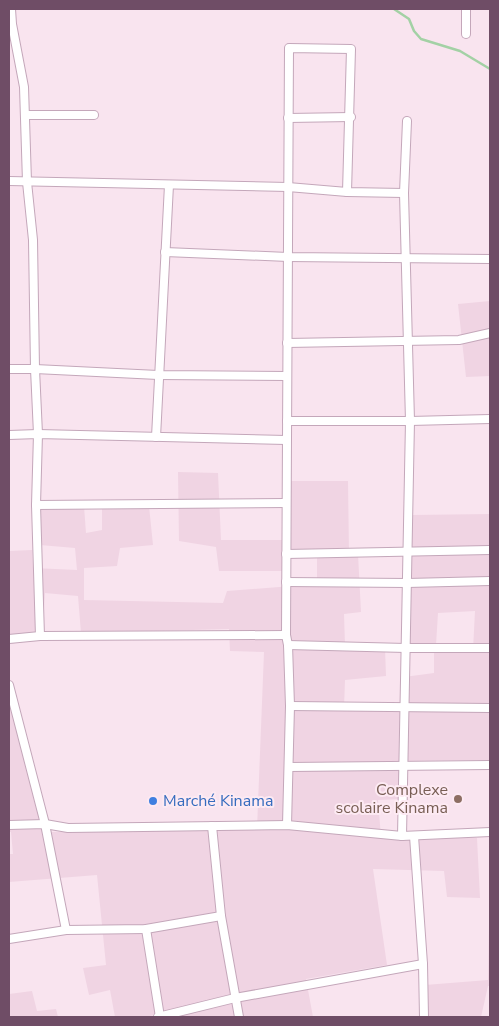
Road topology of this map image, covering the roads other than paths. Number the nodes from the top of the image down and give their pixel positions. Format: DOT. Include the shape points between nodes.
graph roads {
  1 [pos="12,9"];
  2 [pos="466,9"];
  3 [pos="466,34"];
  4 [pos="25,115"];
  5 [pos="94,115"];
  6 [pos="351,117"];
  7 [pos="288,118"];
  8 [pos="407,121"];
  9 [pos="9,181"];
  10 [pos="27,182"];
  11 [pos="169,185"];
  12 [pos="288,188"];
  13 [pos="347,192"];
  14 [pos="404,193"];
  15 [pos="165,252"];
  16 [pos="288,257"];
  17 [pos="406,259"];
  18 [pos="490,259"];
  19 [pos="490,333"];
  20 [pos="408,341"];
  21 [pos="287,343"];
  22 [pos="9,369"];
  23 [pos="35,369"];
  24 [pos="158,375"];
  25 [pos="287,376"];
  26 [pos="490,419"];
  27 [pos="287,421"];
  28 [pos="410,421"];
  29 [pos="38,434"];
  30 [pos="9,436"];
  31 [pos="156,436"];
  32 [pos="286,440"];
  33 [pos="286,503"];
  34 [pos="36,505"];
  35 [pos="490,550"];
  36 [pos="407,551"];
  37 [pos="286,554"];
  38 [pos="490,581"];
  39 [pos="286,582"];
  40 [pos="407,583"];
  41 [pos="286,635"];
  42 [pos="40,636"];
  43 [pos="9,639"];
  44 [pos="288,645"];
  45 [pos="406,648"];
  46 [pos="490,648"];
  47 [pos="9,686"];
  48 [pos="290,706"];
  49 [pos="405,707"];
  50 [pos="490,708"];
  51 [pos="490,765"];
  52 [pos="404,766"];
  53 [pos="289,767"];
  54 [pos="45,824"];
  55 [pos="287,825"];
  56 [pos="9,826"];
  57 [pos="212,826"];
  58 [pos="490,832"];
  59 [pos="402,836"];
  60 [pos="414,836"];
  61 [pos="221,916"];
  62 [pos="146,929"];
  63 [pos="66,930"];
  64 [pos="9,939"];
  65 [pos="423,964"];
  66 [pos="235,998"];
  67 [pos="159,1017"];
  68 [pos="239,1017"];
  69 [pos="424,1017"];
  1 -- 4 [label="street"];
  2 -- 3 [label="street"];
  4 -- 5 [label="street"];
  4 -- 10 [label="street"];
  6 -- 7 [label="street"];
  6 -- 7 [label="street" via="351,49 289,48"];
  6 -- 13 [label="street"];
  7 -- 12 [label="street"];
  8 -- 14 [label="street"];
  9 -- 10 [label="street"];
  10 -- 11 [label="street"];
  10 -- 23 [label="street" via="33,240"];
  11 -- 12 [label="street"];
  11 -- 15 [label="street"];
  12 -- 13 [label="street"];
  12 -- 16 [label="street"];
  13 -- 14 [label="street"];
  14 -- 17 [label="street"];
  15 -- 16 [label="street"];
  15 -- 24 [label="street"];
  16 -- 17 [label="street"];
  16 -- 21 [label="street"];
  17 -- 18 [label="street"];
  17 -- 20 [label="street"];
  19 -- 20 [label="street" via="459,340"];
  20 -- 21 [label="street"];
  20 -- 28 [label="street"];
  21 -- 25 [label="street"];
  22 -- 23 [label="street"];
  23 -- 24 [label="street"];
  23 -- 29 [label="street"];
  24 -- 25 [label="street"];
  24 -- 31 [label="street"];
  25 -- 27 [label="street"];
  26 -- 28 [label="street"];
  27 -- 28 [label="street"];
  27 -- 32 [label="street"];
  28 -- 36 [label="street"];
  29 -- 30 [label="street"];
  29 -- 31 [label="street"];
  29 -- 34 [label="street"];
  31 -- 32 [label="street"];
  32 -- 33 [label="street"];
  33 -- 34 [label="street"];
  33 -- 37 [label="street"];
  34 -- 42 [label="street"];
  35 -- 36 [label="street"];
  36 -- 37 [label="street"];
  36 -- 40 [label="street"];
  37 -- 39 [label="street"];
  38 -- 40 [label="street"];
  39 -- 40 [label="street"];
  39 -- 41 [label="street"];
  40 -- 45 [label="street"];
  41 -- 42 [label="street"];
  41 -- 44 [label="street"];
  42 -- 43 [label="street"];
  44 -- 45 [label="street"];
  44 -- 48 [label="street"];
  45 -- 46 [label="street"];
  45 -- 49 [label="street"];
  47 -- 54 [label="street"];
  48 -- 49 [label="street"];
  48 -- 53 [label="street"];
  49 -- 50 [label="street"];
  49 -- 52 [label="street"];
  51 -- 52 [label="street"];
  52 -- 53 [label="street"];
  52 -- 59 [label="street"];
  53 -- 55 [label="street"];
  54 -- 56 [label="street"];
  54 -- 57 [label="street" via="68,828"];
  54 -- 63 [label="street"];
  55 -- 57 [label="street"];
  55 -- 59 [label="street"];
  57 -- 61 [label="street"];
  58 -- 60 [label="street"];
  59 -- 60 [label="street"];
  60 -- 65 [label="street"];
  61 -- 62 [label="street"];
  61 -- 66 [label="street"];
  62 -- 63 [label="street"];
  62 -- 67 [label="street"];
  63 -- 64 [label="street"];
  65 -- 66 [label="street"];
  65 -- 69 [label="street"];
  66 -- 67 [label="street"];
  66 -- 68 [label="street"];
}
